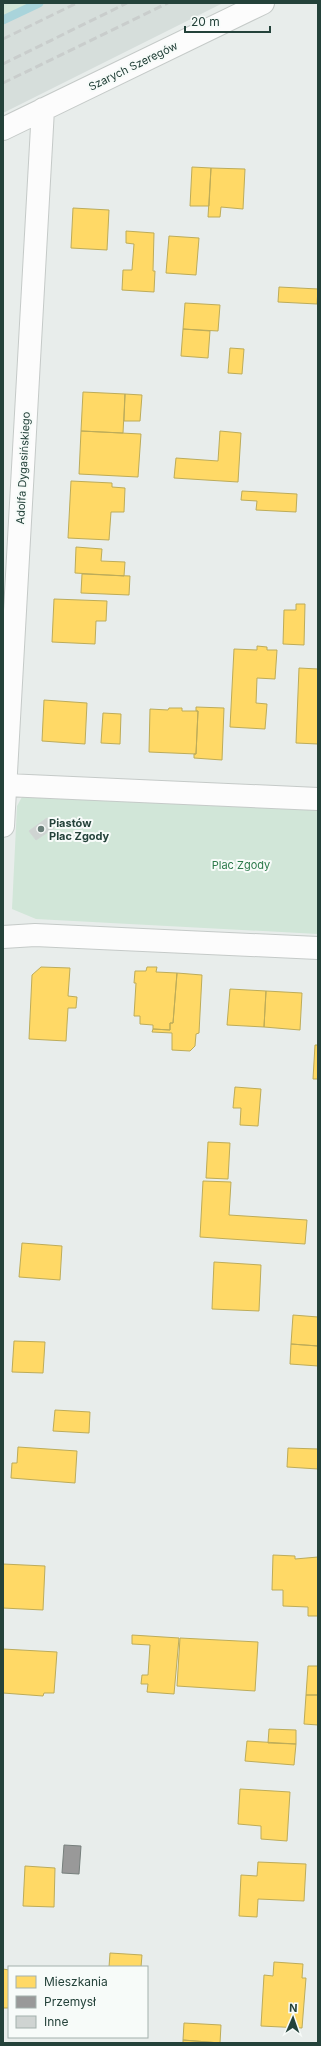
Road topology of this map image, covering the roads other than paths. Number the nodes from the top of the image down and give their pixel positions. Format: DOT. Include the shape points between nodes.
graph roads {
  1 [pos="263,3"];
  2 [pos="43,109"];
  3 [pos="3,129"];
  4 [pos="6,785"];
  5 [pos="318,799"];
  6 [pos="3,826"];
  7 [pos="3,937"];
  8 [pos="318,948"];
  1 -- 2 [label="street, Szarych Szeregów"];
  2 -- 3 [label="street, Szarych Szeregów"];
  2 -- 4 [label="street, Adolfa Dygasińskiego"];
  4 -- 5 [label="street"];
  4 -- 6 [label="street, Adolfa Dygasińskiego"];
  7 -- 8 [label="street" via="34,935"];
}
